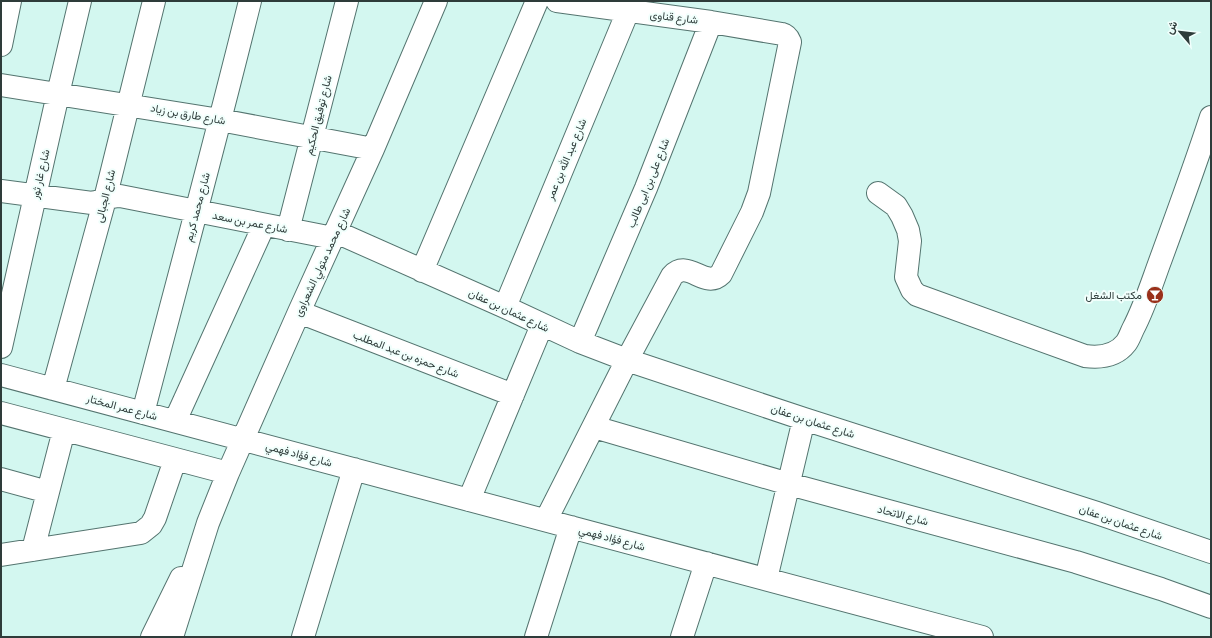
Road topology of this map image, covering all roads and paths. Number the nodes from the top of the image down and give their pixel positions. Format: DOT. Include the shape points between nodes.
graph roads {
  1 [pos="10,1"];
  2 [pos="80,1"];
  3 [pos="154,1"];
  4 [pos="250,1"];
  5 [pos="347,1"];
  6 [pos="436,1"];
  7 [pos="536,1"];
  8 [pos="557,1"];
  9 [pos="628,11"];
  10 [pos="711,22"];
  11 [pos="1,45"];
  12 [pos="1,85"];
  13 [pos="58,94"];
  14 [pos="128,104"];
  15 [pos="1211,117"];
  16 [pos="220,120"];
  17 [pos="312,138"];
  18 [pos="373,150"];
  19 [pos="1,191"];
  20 [pos="878,192"];
  21 [pos="35,196"];
  22 [pos="105,199"];
  23 [pos="196,211"];
  24 [pos="264,225"];
  25 [pos="288,230"];
  26 [pos="335,235"];
  27 [pos="422,271"];
  28 [pos="505,307"];
  29 [pos="299,312"];
  30 [pos="542,325"];
  31 [pos="580,342"];
  32 [pos="1,347"];
  33 [pos="627,360"];
  34 [pos="1,375"];
  35 [pos="53,389"];
  36 [pos="513,395"];
  37 [pos="1,413"];
  38 [pos="143,413"];
  39 [pos="804,419"];
  40 [pos="175,421"];
  41 [pos="594,427"];
  42 [pos="64,430"];
  43 [pos="243,439"];
  44 [pos="175,460"];
  45 [pos="354,469"];
  46 [pos="228,474"];
  47 [pos="1,479"];
  48 [pos="789,484"];
  49 [pos="48,492"];
  50 [pos="469,500"];
  51 [pos="546,520"];
  52 [pos="208,523"];
  53 [pos="571,527"];
  54 [pos="33,550"];
  55 [pos="1211,552"];
  56 [pos="1,554"];
  57 [pos="706,563"];
  58 [pos="766,579"];
  59 [pos="1211,607"];
  60 [pos="152,637"];
  61 [pos="172,637"];
  62 [pos="302,637"];
  63 [pos="536,637"];
  64 [pos="682,637"];
  65 [pos="982,637"];
  1 -- 11 [label="street"];
  2 -- 13 [label="street, شارع غار ثور"];
  3 -- 14 [label="street, شارع الجبالى"];
  4 -- 16 [label="street, شارع محمد كريم"];
  5 -- 17 [label="street, شارع توفيق الحكيم"];
  6 -- 18 [label="street, شارع محمد متولي الشعراوى"];
  7 -- 27 [label="street"];
  8 -- 9 [label="street, شارع قناوى"];
  9 -- 10 [label="street, شارع قناوى"];
  9 -- 28 [label="street, شارع عبد الله بن عمر"];
  10 -- 31 [label="street, شارع على بن ابى طالب" via="646,188"];
  10 -- 33 [label="street, شارع قناوى" via="782,34 788,38 790,45 760,188 756,203 717,278 708,279 685,270 675,273"];
  12 -- 13 [label="street, شارع طارق بن زياد"];
  13 -- 14 [label="street, شارع طارق بن زياد"];
  13 -- 21 [label="street, شارع غار ثور"];
  14 -- 16 [label="street, شارع طارق بن زياد"];
  14 -- 22 [label="street, شارع الجبالى"];
  15 -- 20 [label="street" via="1141,315 1126,343 1112,354 1103,357 1085,356 917,295 906,278 910,241 908,230 896,206"];
  16 -- 17 [label="street, شارع طارق بن زياد"];
  16 -- 23 [label="street, شارع محمد كريم"];
  17 -- 18 [label="street, شارع طارق بن زياد"];
  17 -- 25 [label="street, شارع توفيق الحكيم"];
  18 -- 26 [label="street, شارع محمد متولي الشعراوى"];
  19 -- 21 [label="street, شارع عمر بن سعد"];
  21 -- 22 [label="street, شارع عمر بن سعد" via="92,203"];
  21 -- 32 [label="street, شارع غار ثور"];
  22 -- 23 [label="street, شارع عمر بن سعد" via="120,196"];
  22 -- 35 [label="street, شارع الجبالى"];
  23 -- 24 [label="street, شارع عمر بن سعد"];
  23 -- 38 [label="street, شارع محمد كريم"];
  24 -- 25 [label="street, شارع عمر بن سعد"];
  24 -- 40 [label="street"];
  25 -- 26 [label="street, شارع عمر بن سعد"];
  26 -- 27 [label="street, شارع عثمان بن عفان"];
  26 -- 29 [label="street, شارع محمد متولي الشعراوى"];
  27 -- 28 [label="street, شارع عثمان بن عفان"];
  28 -- 30 [label="street, شارع عثمان بن عفان"];
  29 -- 36 [label="street, شارع حمزه بن عبد المطلب"];
  29 -- 43 [label="street, شارع محمد متولي الشعراوى"];
  30 -- 31 [label="street, شارع عثمان بن عفان"];
  30 -- 36 [label="street"];
  31 -- 33 [label="street, شارع عثمان بن عفان"];
  33 -- 39 [label="street, شارع عثمان بن عفان"];
  33 -- 41 [label="street"];
  34 -- 35 [label="street, شارع عمر المختار"];
  35 -- 38 [label="street, شارع عمر المختار"];
  36 -- 50 [label="street"];
  37 -- 42 [label="street"];
  38 -- 40 [label="street, شارع عمر المختار"];
  39 -- 48 [label="street"];
  39 -- 55 [label="street, شارع عثمان بن عفان"];
  40 -- 43 [label="street, شارع عمر المختار"];
  41 -- 48 [label="street, شارع الاتحاد"];
  41 -- 51 [label="street"];
  42 -- 44 [label="street"];
  42 -- 49 [label="street"];
  43 -- 45 [label="street, شارع فؤاد فهمي"];
  43 -- 46 [label="street, شارع محمد متولي الشعراوى"];
  44 -- 46 [label="street"];
  44 -- 54 [label="street" via="156,518 145,530 135,534"];
  45 -- 50 [label="street, شارع فؤاد فهمي"];
  45 -- 62 [label="street"];
  46 -- 52 [label="street, شارع محمد متولي الشعراوى"];
  47 -- 49 [label="street"];
  48 -- 58 [label="street"];
  48 -- 59 [label="street, شارع الاتحاد" via="1076,562"];
  49 -- 54 [label="street"];
  50 -- 51 [label="street, شارع فؤاد فهمي"];
  51 -- 53 [label="street, شارع فؤاد فهمي"];
  52 -- 60 [label="street, شارع محمد متولي الشعراوى"];
  52 -- 61 [label="street, شارع محمد متولي الشعراوى"];
  53 -- 57 [label="street, شارع فؤاد فهمي"];
  53 -- 63 [label="street"];
  54 -- 56 [label="street"];
  57 -- 58 [label="street, شارع فؤاد فهمي"];
  57 -- 64 [label="street"];
  58 -- 65 [label="street, شارع فؤاد فهمي"];
}
